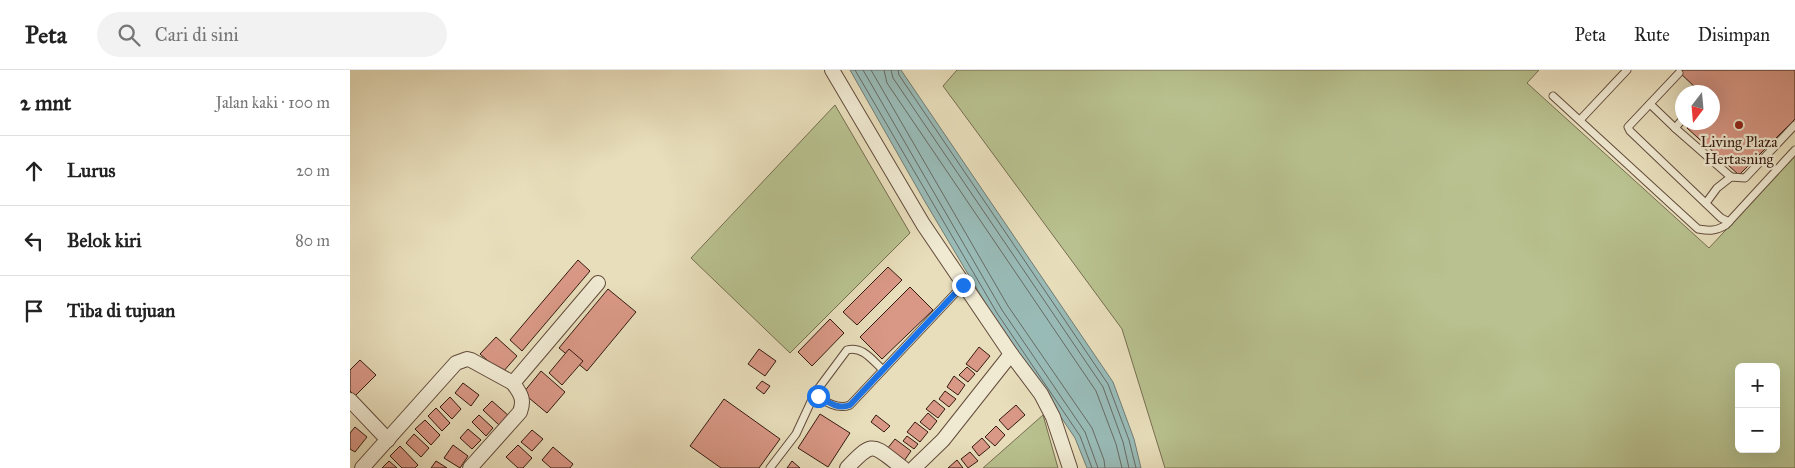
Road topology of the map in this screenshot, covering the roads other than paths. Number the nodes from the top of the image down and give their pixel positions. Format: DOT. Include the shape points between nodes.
graph roads {
  1 [pos="832,70"];
  2 [pos="1627,70"];
  3 [pos="1680,73"];
  4 [pos="1553,96"];
  5 [pos="1650,104"];
  6 [pos="1580,120"];
  7 [pos="1795,125"];
  8 [pos="1675,128"];
  9 [pos="1677,130"];
  10 [pos="1795,150"];
  11 [pos="1731,177"];
  12 [pos="1706,203"];
  13 [pos="1729,222"];
  14 [pos="598,284"];
  15 [pos="963,285"];
  16 [pos="1011,354"];
  17 [pos="883,370"];
  18 [pos="512,383"];
  19 [pos="815,393"];
  20 [pos="350,400"];
  21 [pos="388,440"];
  22 [pos="362,468"];
  23 [pos="470,468"];
  24 [pos="770,468"];
  25 [pos="847,468"];
  26 [pos="903,468"];
  27 [pos="914,468"];
  28 [pos="1070,468"];
  1 -- 15 [label="street"];
  2 -- 6 [label="lane"];
  3 -- 5 [label="lane"];
  4 -- 6 [label="lane"];
  5 -- 8 [label="lane"];
  5 -- 12 [label="lane" via="1628,127 1630,131"];
  6 -- 13 [label="lane" via="1698,229 1719,230"];
  7 -- 11 [label="lane" via="1745,178"];
  9 -- 11 [label="lane"];
  10 -- 13 [label="lane"];
  11 -- 12 [label="lane"];
  12 -- 13 [label="lane"];
  14 -- 18 [label="street"];
  15 -- 16 [label="street"];
  15 -- 17 [label="lane"];
  16 -- 27 [label="street" via="942,440"];
  16 -- 28 [label="street" via="1041,394 1053,417"];
  17 -- 19 [label="lane" via="846,407 835,406"];
  17 -- 19 [label="lane" via="861,350 847,350"];
  18 -- 21 [label="street" via="471,360 461,360"];
  18 -- 23 [label="street" via="523,401 520,412"];
  19 -- 24 [label="lane" via="796,434"];
  20 -- 21 [label="street"];
  21 -- 22 [label="street"];
  25 -- 26 [label="street" via="871,448"];
}
